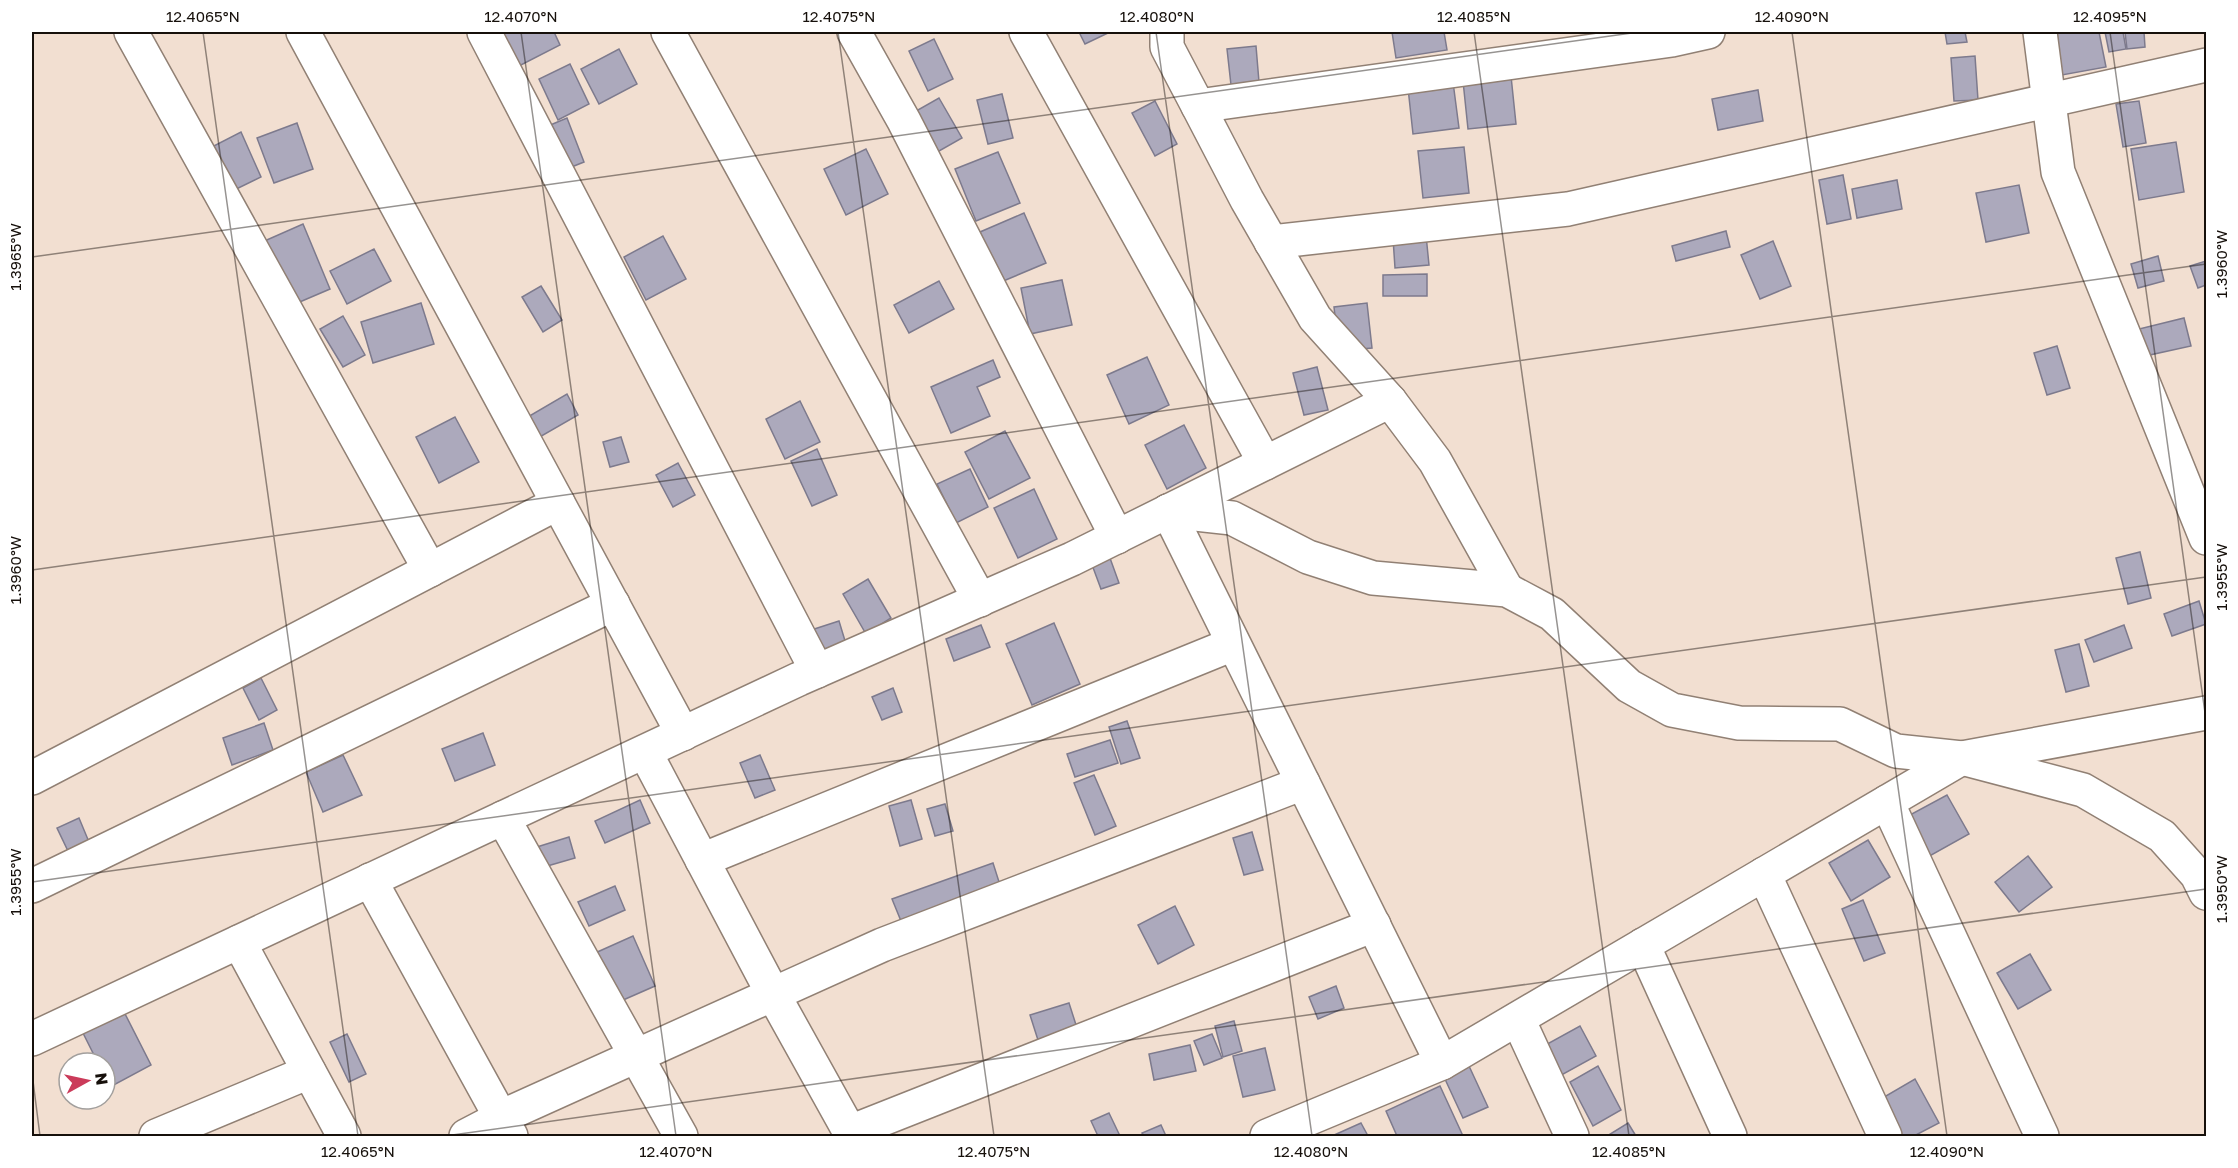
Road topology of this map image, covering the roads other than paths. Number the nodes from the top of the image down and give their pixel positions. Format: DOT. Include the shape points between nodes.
graph roads {
  1 [pos="131,32"];
  2 [pos="303,32"];
  3 [pos="484,32"];
  4 [pos="668,32"];
  5 [pos="854,32"];
  6 [pos="1026,32"];
  7 [pos="1167,32"];
  8 [pos="1708,32"];
  9 [pos="2040,32"];
  10 [pos="2206,65"];
  11 [pos="2049,99"];
  12 [pos="1198,106"];
  13 [pos="1271,242"];
  14 [pos="1390,401"];
  15 [pos="1265,463"];
  16 [pos="558,503"];
  17 [pos="1168,511"];
  18 [pos="1117,537"];
  19 [pos="2206,538"];
  20 [pos="430,570"];
  21 [pos="1507,591"];
  22 [pos="980,600"];
  23 [pos="613,604"];
  24 [pos="1233,644"];
  25 [pos="817,671"];
  26 [pos="2206,713"];
  27 [pos="683,734"];
  28 [pos="645,752"];
  29 [pos="1962,758"];
  30 [pos="32,778"];
  31 [pos="1303,783"];
  32 [pos="1887,802"];
  33 [pos="503,818"];
  34 [pos="702,860"];
  35 [pos="1764,874"];
  36 [pos="370,880"];
  37 [pos="32,886"];
  38 [pos="2206,893"];
  39 [pos="1374,925"];
  40 [pos="239,942"];
  41 [pos="1643,945"];
  42 [pos="773,994"];
  43 [pos="1518,1019"];
  44 [pos="32,1039"];
  45 [pos="636,1056"];
  46 [pos="1442,1062"];
  47 [pos="309,1072"];
  48 [pos="506,1127"];
  49 [pos="851,1134"];
  50 [pos="156,1137"];
  51 [pos="344,1137"];
  52 [pos="466,1137"];
  53 [pos="681,1137"];
  54 [pos="1267,1137"];
  55 [pos="1572,1137"];
  56 [pos="1730,1137"];
  57 [pos="1885,1137"];
  58 [pos="2042,1137"];
  1 -- 20 [label="street"];
  2 -- 16 [label="street"];
  3 -- 25 [label="street"];
  4 -- 22 [label="street"];
  5 -- 18 [label="street" via="904,121"];
  6 -- 15 [label="street"];
  7 -- 12 [label="street" via="1167,46"];
  8 -- 12 [label="street"];
  9 -- 11 [label="street"];
  10 -- 11 [label="street"];
  11 -- 13 [label="street" via="1568,209"];
  11 -- 19 [label="street" via="2058,172"];
  12 -- 13 [label="street"];
  13 -- 14 [label="street" via="1315,318"];
  14 -- 15 [label="street"];
  14 -- 21 [label="street" via="1435,461"];
  15 -- 17 [label="street"];
  16 -- 20 [label="street"];
  16 -- 23 [label="street"];
  17 -- 18 [label="street"];
  17 -- 21 [label="street" via="1232,519 1308,557 1373,578"];
  17 -- 24 [label="street"];
  18 -- 22 [label="street"];
  20 -- 30 [label="street"];
  21 -- 29 [label="street" via="1552,614 1629,686 1672,710 1739,723 1840,724 1896,751"];
  22 -- 25 [label="street"];
  23 -- 27 [label="street"];
  23 -- 37 [label="street"];
  24 -- 31 [label="street"];
  24 -- 34 [label="street"];
  25 -- 27 [label="street"];
  26 -- 29 [label="street"];
  27 -- 28 [label="street"];
  28 -- 33 [label="street"];
  28 -- 34 [label="street"];
  29 -- 32 [label="street"];
  29 -- 38 [label="street" via="2083,790 2162,836 2197,875"];
  31 -- 39 [label="street"];
  31 -- 42 [label="street" via="882,945"];
  32 -- 35 [label="street"];
  32 -- 58 [label="street"];
  33 -- 36 [label="street"];
  33 -- 45 [label="street"];
  34 -- 42 [label="street"];
  35 -- 41 [label="street"];
  35 -- 57 [label="street"];
  36 -- 40 [label="street"];
  36 -- 48 [label="street"];
  39 -- 46 [label="street"];
  39 -- 49 [label="street"];
  40 -- 44 [label="street"];
  40 -- 47 [label="street"];
  41 -- 43 [label="street"];
  41 -- 56 [label="street"];
  42 -- 45 [label="street"];
  42 -- 49 [label="street"];
  43 -- 46 [label="street"];
  43 -- 55 [label="street"];
  45 -- 48 [label="street"];
  45 -- 53 [label="street"];
  46 -- 54 [label="street"];
  47 -- 50 [label="street"];
  47 -- 51 [label="street"];
  48 -- 52 [label="street"];
}
